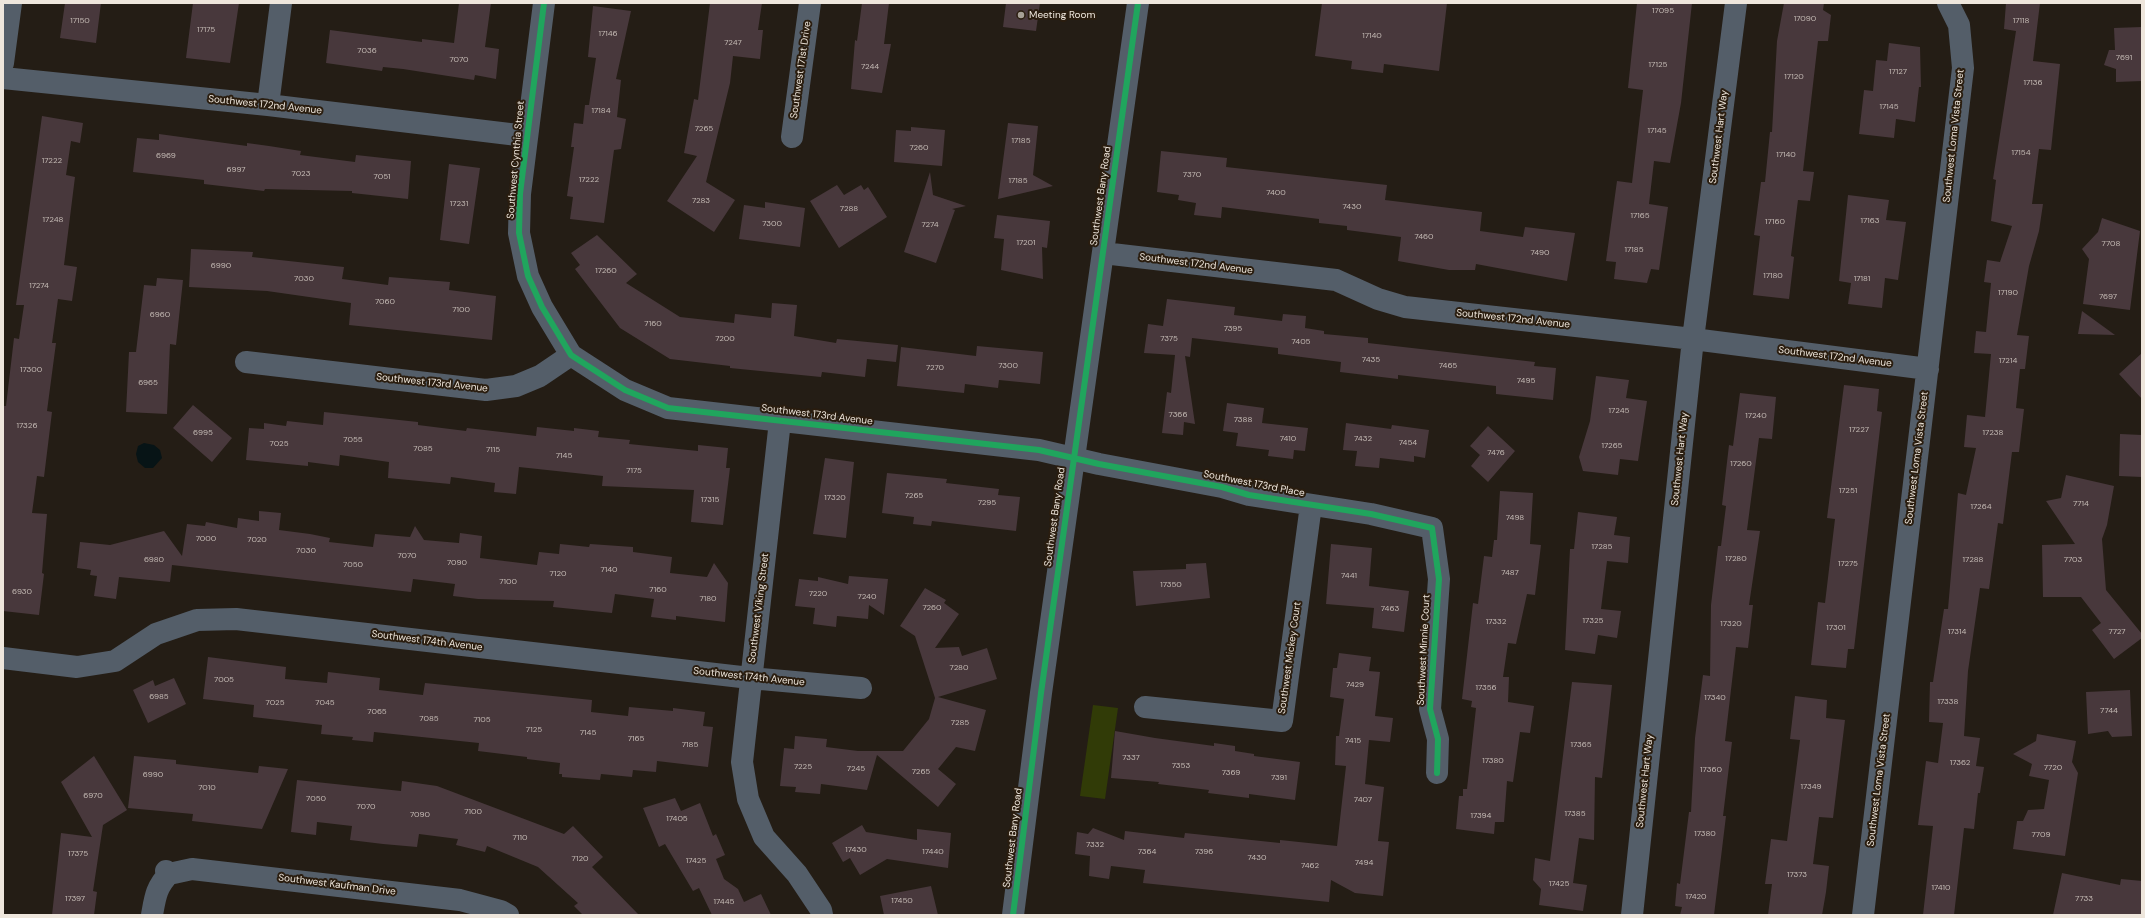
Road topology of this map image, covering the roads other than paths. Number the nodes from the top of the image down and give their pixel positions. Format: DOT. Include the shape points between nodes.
graph roads {
  1 [pos="11,3"];
  2 [pos="281,3"];
  3 [pos="544,3"];
  4 [pos="810,3"];
  5 [pos="1138,3"];
  6 [pos="1736,3"];
  7 [pos="1948,3"];
  8 [pos="3,63"];
  9 [pos="3,78"];
  10 [pos="268,105"];
  11 [pos="526,136"];
  12 [pos="792,137"];
  13 [pos="1102,253"];
  14 [pos="1693,339"];
  15 [pos="571,355"];
  16 [pos="246,362"];
  17 [pos="1928,369"];
  18 [pos="780,421"];
  19 [pos="1073,457"];
  20 [pos="1311,505"];
  21 [pos="1432,528"];
  22 [pos="3,658"];
  23 [pos="750,678"];
  24 [pos="860,688"];
  25 [pos="1145,707"];
  26 [pos="1437,773"];
  27 [pos="152,915"];
  28 [pos="508,915"];
  29 [pos="822,915"];
  30 [pos="1013,915"];
  31 [pos="1632,915"];
  32 [pos="1863,915"];
  1 -- 8 [label="street"];
  2 -- 10 [label="street"];
  3 -- 11 [label="street, Southwest Cynthia Street"];
  4 -- 12 [label="street, Southwest 171st Drive"];
  5 -- 13 [label="street, Southwest Bany Road"];
  6 -- 14 [label="street, Southwest Hart Way"];
  7 -- 17 [label="street, Southwest Loma Vista Street" via="1960,24 1963,68"];
  9 -- 10 [label="street, Southwest 172nd Avenue"];
  10 -- 11 [label="street, Southwest 172nd Avenue"];
  11 -- 15 [label="street, Southwest Cynthia Street" via="519,234 528,276 539,301"];
  13 -- 14 [label="street, Southwest 172nd Avenue" via="1336,280 1378,299 1405,307"];
  13 -- 19 [label="street, Southwest Bany Road"];
  14 -- 17 [label="street, Southwest 172nd Avenue"];
  14 -- 31 [label="street, Southwest Hart Way"];
  15 -- 16 [label="street, Southwest 173rd Avenue" via="540,376 516,386 486,390"];
  15 -- 18 [label="street, Southwest 173rd Avenue" via="625,390 668,408"];
  17 -- 32 [label="street, Southwest Loma Vista Street"];
  18 -- 19 [label="street, Southwest 173rd Avenue" via="1039,450"];
  18 -- 23 [label="street, Southwest Viking Street"];
  19 -- 20 [label="street, Southwest 173rd Place" via="1222,487 1249,495"];
  19 -- 30 [label="street, Southwest Bany Road"];
  20 -- 21 [label="street, Southwest 173rd Place" via="1371,514"];
  20 -- 25 [label="street, Southwest Mickey Court" via="1282,721"];
  21 -- 26 [label="street, Southwest Minnie Court" via="1439,579 1430,709 1438,739"];
  22 -- 23 [label="street, Southwest 174th Avenue" via="77,667 115,660 156,634 197,620 236,619"];
  23 -- 24 [label="street, Southwest 174th Avenue"];
  23 -- 29 [label="street, Southwest Viking Street" via="742,762 748,799 764,837 797,874"];
  27 -- 28 [label="street, Southwest Kaufman Drive" via="156,890 167,873 192,868 444,898 474,903"];
}
